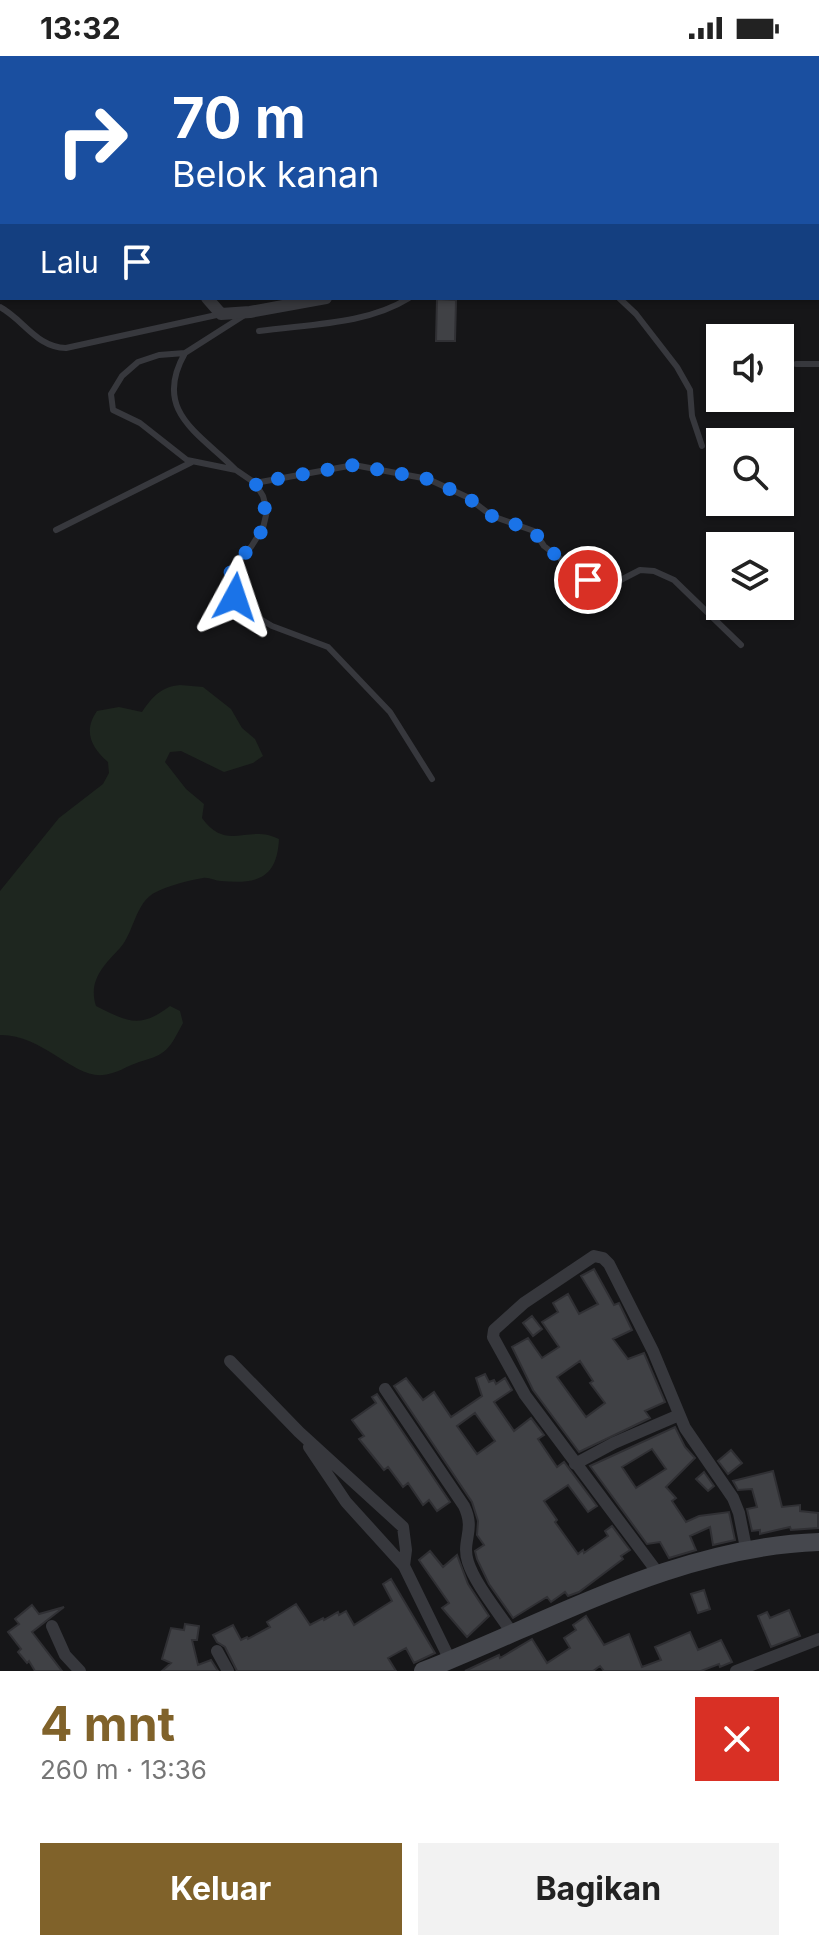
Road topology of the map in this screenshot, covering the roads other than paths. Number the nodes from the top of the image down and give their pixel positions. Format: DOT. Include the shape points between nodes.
graph roads {
  1 [pos="209,300"];
  2 [pos="315,300"];
  3 [pos="406,300"];
  4 [pos="621,300"];
  5 [pos="0,307"];
  6 [pos="250,312"];
  7 [pos="221,314"];
  8 [pos="259,331"];
  9 [pos="185,353"];
  10 [pos="796,364"];
  11 [pos="819,364"];
  12 [pos="702,446"];
  13 [pos="192,462"];
  14 [pos="236,470"];
  15 [pos="255,483"];
  16 [pos="56,530"];
  17 [pos="741,645"];
  18 [pos="432,779"];
  19 [pos="230,1361"];
  20 [pos="385,1389"];
  21 [pos="679,1415"];
  22 [pos="299,1432"];
  23 [pos="575,1464"];
  24 [pos="819,1542"];
  25 [pos="746,1548"];
  26 [pos="404,1566"];
  27 [pos="658,1573"];
  28 [pos="52,1626"];
  29 [pos="512,1633"];
  30 [pos="819,1639"];
  31 [pos="217,1651"];
  32 [pos="450,1660"];
  33 [pos="80,1671"];
  34 [pos="228,1671"];
  35 [pos="425,1671"];
  36 [pos="736,1671"];
  1 -- 7 [label="street"];
  2 -- 6 [label="street"];
  3 -- 8 [label="lane" via="391,309 331,322"];
  4 -- 12 [label="lane" via="690,390"];
  5 -- 7 [label="lane" via="30,333 53,347 66,348"];
  6 -- 7 [label="street"];
  6 -- 9 [label="lane"];
  9 -- 13 [label="lane" via="138,362 122,376 111,402 113,410"];
  9 -- 14 [label="lane" via="178,366 174,404 186,425"];
  10 -- 11 [label="lane"];
  13 -- 14 [label="lane"];
  13 -- 16 [label="lane"];
  14 -- 15 [label="lane"];
  15 -- 17 [label="lane" via="354,465 428,479 492,516 534,531 544,546 588,580 603,586 640,570 674,580"];
  15 -- 18 [label="lane" via="267,511 263,528 236,560 230,576 235,597 272,626 328,647 390,712"];
  19 -- 22 [label="street"];
  20 -- 29 [label="street" via="464,1506 471,1523 469,1566"];
  21 -- 23 [label="street"];
  21 -- 23 [label="street" via="617,1278 603,1258 594,1256 524,1303 493,1337 525,1395"];
  21 -- 25 [label="street" via="733,1498"];
  22 -- 26 [label="street" via="346,1502"];
  22 -- 26 [label="street" via="403,1527"];
  23 -- 27 [label="street"];
  24 -- 25 [label="main road"];
  25 -- 27 [label="main road"];
  26 -- 32 [label="street"];
  27 -- 29 [label="main road"];
  28 -- 33 [label="street" via="65,1655"];
  29 -- 32 [label="main road"];
  30 -- 36 [label="street"];
  31 -- 34 [label="street"];
  32 -- 35 [label="main road"];
}
